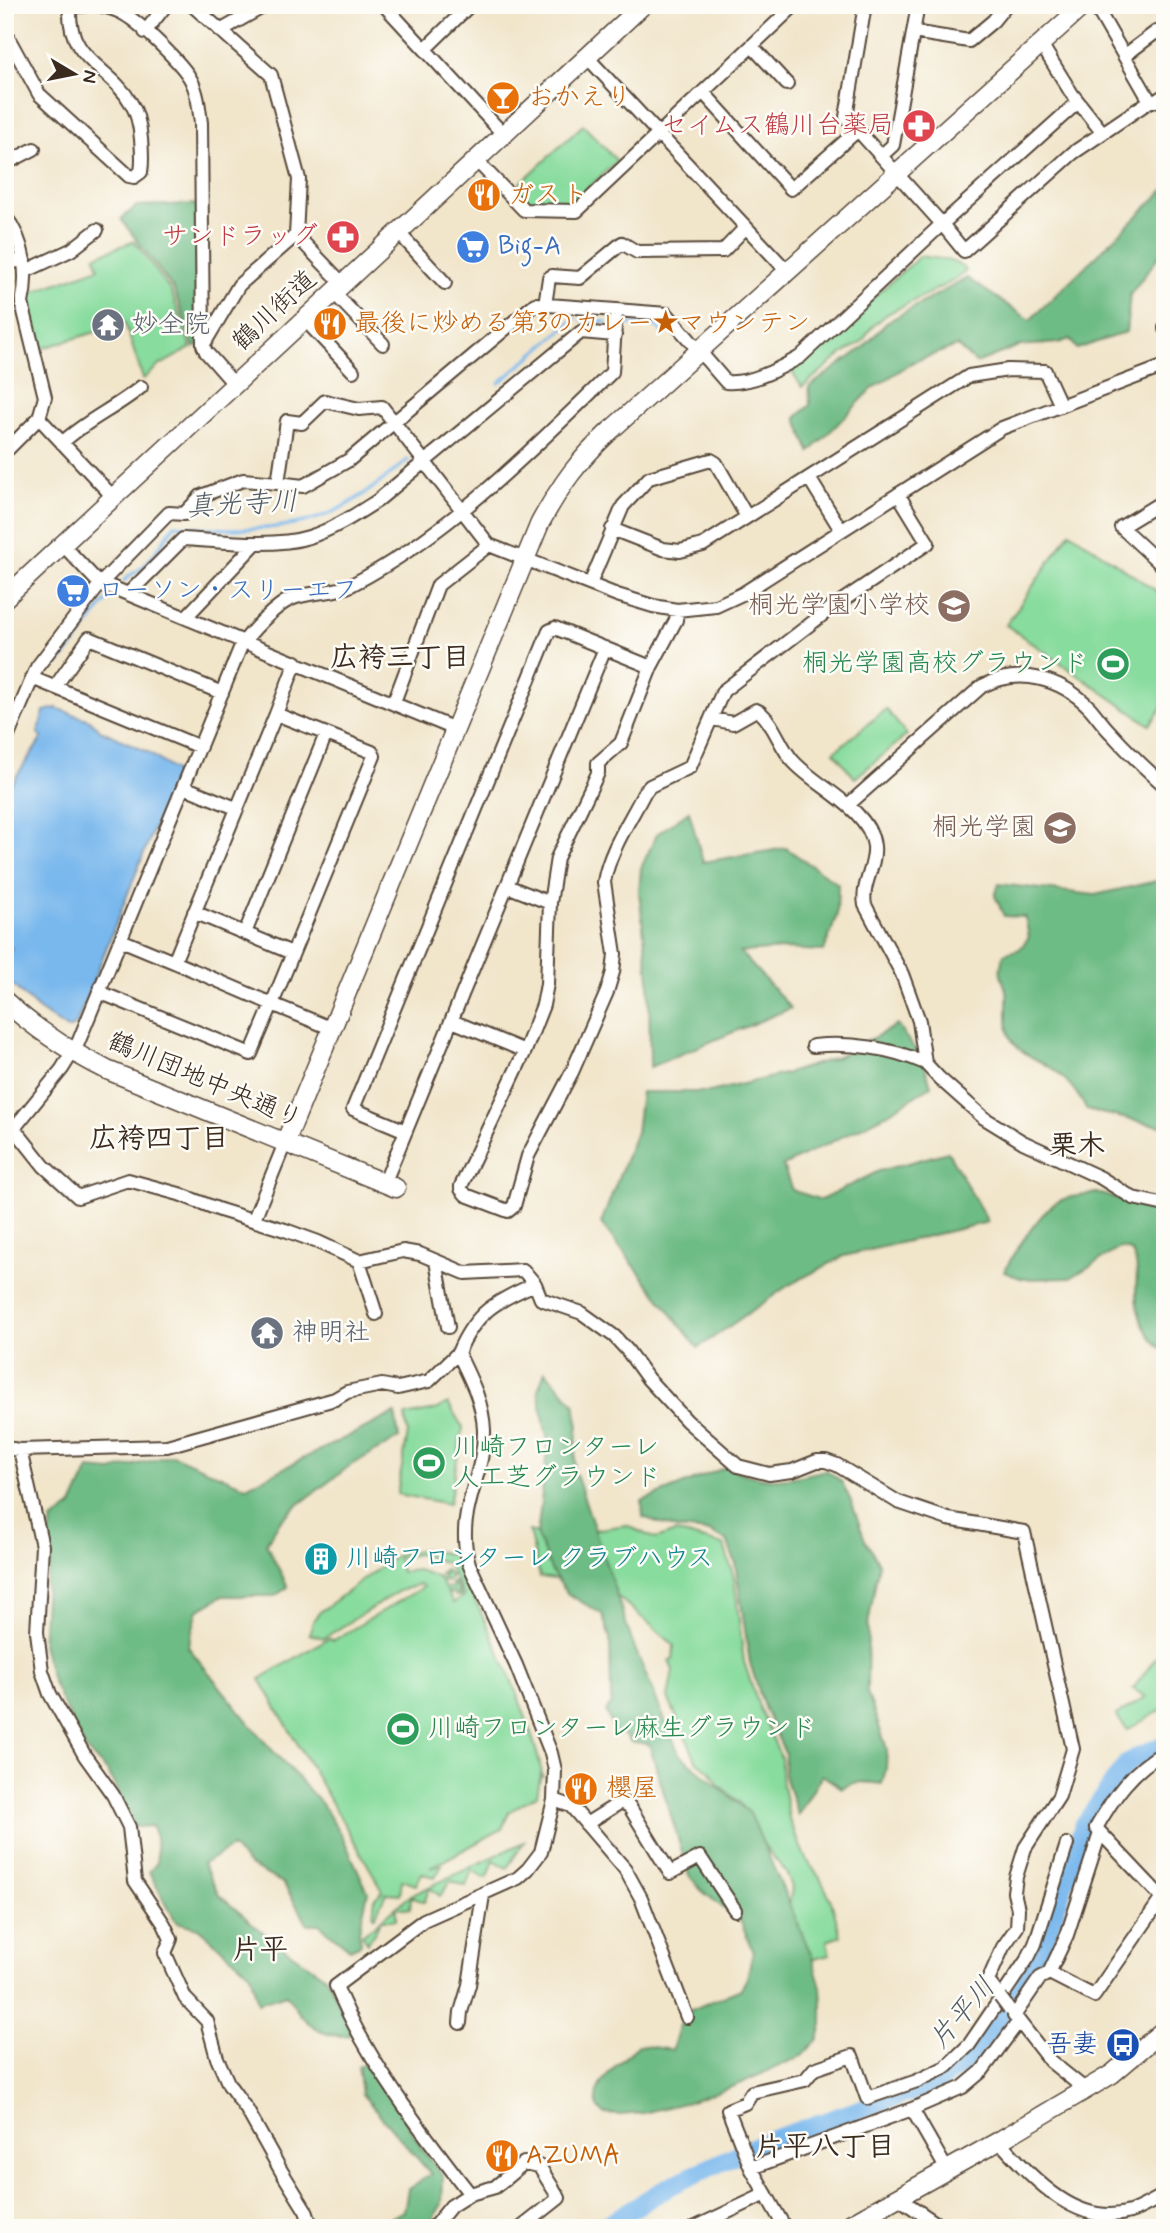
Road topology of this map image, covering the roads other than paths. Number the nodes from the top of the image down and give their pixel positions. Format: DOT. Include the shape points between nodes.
graph roads {
  1 [pos="88,5"];
  2 [pos="98,5"];
  3 [pos="166,5"];
  4 [pos="192,5"];
  5 [pos="266,5"];
  6 [pos="384,5"];
  7 [pos="470,5"];
  8 [pos="643,5"];
  9 [pos="794,5"];
  10 [pos="865,5"];
  11 [pos="918,5"];
  12 [pos="1006,5"];
  13 [pos="1084,5"];
  14 [pos="1096,5"];
  15 [pos="220,31"];
  16 [pos="5,32"];
  17 [pos="145,32"];
  18 [pos="914,32"];
  19 [pos="1165,35"];
  20 [pos="1041,44"];
  21 [pos="752,46"];
  22 [pos="425,49"];
  23 [pos="1124,56"];
  24 [pos="587,57"];
  25 [pos="787,84"];
  26 [pos="702,92"];
  27 [pos="1165,95"];
  28 [pos="1150,101"];
  29 [pos="1078,102"];
  30 [pos="858,131"];
  31 [pos="659,132"];
  32 [pos="1102,132"];
  33 [pos="504,135"];
  34 [pos="34,149"];
  35 [pos="881,156"];
  36 [pos="476,160"];
  37 [pos="5,164"];
  38 [pos="897,174"];
  39 [pos="5,216"];
  40 [pos="942,224"];
  41 [pos="745,228"];
  42 [pos="97,230"];
  43 [pos="399,233"];
  44 [pos="296,235"];
  45 [pos="5,263"];
  46 [pos="25,265"];
  47 [pos="787,271"];
  48 [pos="445,283"];
  49 [pos="339,288"];
  50 [pos="545,305"];
  51 [pos="616,310"];
  52 [pos="305,320"];
  53 [pos="615,335"];
  54 [pos="383,344"];
  55 [pos="203,345"];
  56 [pos="698,351"];
  57 [pos="352,363"];
  58 [pos="1165,366"];
  59 [pos="235,385"];
  60 [pos="141,387"];
  61 [pos="1061,406"];
  62 [pos="39,418"];
  63 [pos="394,424"];
  64 [pos="62,443"];
  65 [pos="5,452"];
  66 [pos="424,462"];
  67 [pos="809,478"];
  68 [pos="278,483"];
  69 [pos="898,494"];
  70 [pos="114,498"];
  71 [pos="1165,500"];
  72 [pos="462,509"];
  73 [pos="747,517"];
  74 [pos="612,529"];
  75 [pos="841,530"];
  76 [pos="256,543"];
  77 [pos="489,544"];
  78 [pos="63,545"];
  79 [pos="526,559"];
  80 [pos="1165,568"];
  81 [pos="101,583"];
  82 [pos="590,584"];
  83 [pos="128,594"];
  84 [pos="5,598"];
  85 [pos="677,610"];
  86 [pos="186,617"];
  87 [pos="245,641"];
  88 [pos="605,648"];
  89 [pos="296,662"];
  90 [pos="651,667"];
  91 [pos="32,678"];
  92 [pos="55,687"];
  93 [pos="222,693"];
  94 [pos="394,702"];
  95 [pos="276,713"];
  96 [pos="712,719"];
  97 [pos="456,729"];
  98 [pos="326,734"];
  99 [pos="5,743"];
  100 [pos="200,747"];
  101 [pos="1165,786"];
  102 [pos="184,787"];
  103 [pos="848,805"];
  104 [pos="236,807"];
  105 [pos="507,886"];
  106 [pos="550,903"];
  107 [pos="194,912"];
  108 [pos="245,933"];
  109 [pos="121,940"];
  110 [pos="292,953"];
  111 [pos="174,962"];
  112 [pos="99,992"];
  113 [pos="5,1001"];
  114 [pos="272,1004"];
  115 [pos="452,1021"];
  116 [pos="333,1029"];
  117 [pos="813,1046"];
  118 [pos="525,1051"];
  119 [pos="73,1053"];
  120 [pos="925,1063"];
  121 [pos="5,1117"];
  122 [pos="15,1128"];
  123 [pos="406,1131"];
  124 [pos="285,1143"];
  125 [pos="390,1186"];
  126 [pos="1165,1205"];
  127 [pos="254,1219"];
  128 [pos="359,1261"];
  129 [pos="436,1261"];
  130 [pos="535,1284"];
  131 [pos="376,1314"];
  132 [pos="448,1327"];
  133 [pos="458,1353"];
  134 [pos="5,1448"];
  135 [pos="20,1450"];
  136 [pos="1165,1752"];
  137 [pos="554,1800"];
  138 [pos="586,1824"];
  139 [pos="1100,1833"];
  140 [pos="1067,1844"];
  141 [pos="483,1895"];
  142 [pos="1163,1900"];
  143 [pos="735,1910"];
  144 [pos="1049,1973"];
  145 [pos="1014,2016"];
  146 [pos="687,2017"];
  147 [pos="460,2023"];
  148 [pos="1164,2032"];
  149 [pos="1086,2090"];
  150 [pos="912,2109"];
  151 [pos="999,2141"];
  152 [pos="749,2164"];
  153 [pos="947,2170"];
  154 [pos="470,2194"];
  155 [pos="766,2194"];
  156 [pos="1165,2195"];
  157 [pos="897,2197"];
  158 [pos="1102,2222"];
  159 [pos="312,2228"];
  160 [pos="433,2228"];
  161 [pos="521,2228"];
  162 [pos="694,2228"];
  163 [pos="785,2228"];
  164 [pos="843,2228"];
  165 [pos="935,2228"];
  1 -- 16 [label="street" via="70,7 69,20 87,59 131,103 140,125 142,151 141,172 134,177 39,94"];
  2 -- 17 [label="street" via="127,16"];
  3 -- 17 [label="street"];
  4 -- 15 [label="street"];
  5 -- 15 [label="street"];
  6 -- 22 [label="street"];
  7 -- 22 [label="street"];
  8 -- 24 [label="street, 鶴川街道"];
  9 -- 21 [label="street"];
  10 -- 30 [label="street" via="846,117"];
  11 -- 18 [label="street"];
  12 -- 18 [label="street" via="969,41"];
  13 -- 20 [label="street"];
  14 -- 23 [label="street"];
  15 -- 44 [label="street" via="271,75 299,179"];
  17 -- 55 [label="street" via="180,64 198,100"];
  18 -- 35 [label="street" via="893,145"];
  19 -- 23 [label="street" via="1156,32"];
  20 -- 29 [label="street"];
  20 -- 38 [label="street"];
  21 -- 25 [label="street"];
  21 -- 26 [label="street"];
  22 -- 33 [label="street"];
  23 -- 28 [label="street"];
  24 -- 31 [label="street"];
  24 -- 33 [label="street, 鶴川街道"];
  26 -- 30 [label="street" via="791,189"];
  26 -- 31 [label="street"];
  27 -- 28 [label="street"];
  28 -- 32 [label="street"];
  29 -- 32 [label="street"];
  29 -- 40 [label="street"];
  30 -- 35 [label="street"];
  31 -- 36 [label="street" via="577,211 524,210"];
  31 -- 41 [label="street"];
  32 -- 40 [label="street" via="964,251"];
  33 -- 36 [label="street, 鶴川街道"];
  34 -- 37 [label="street"];
  35 -- 38 [label="street"];
  36 -- 43 [label="street, 鶴川街道"];
  38 -- 40 [label="street"];
  38 -- 47 [label="street"];
  39 -- 46 [label="street" via="15,228"];
  40 -- 56 [label="street" via="800,357 782,367 740,383 726,382"];
  41 -- 47 [label="street"];
  41 -- 50 [label="street" via="723,251 638,252 622,243 580,278 548,278"];
  42 -- 46 [label="street" via="71,250"];
  43 -- 48 [label="street"];
  43 -- 49 [label="street, 鶴川街道"];
  44 -- 49 [label="street"];
  44 -- 55 [label="street" via="239,285"];
  45 -- 46 [label="street"];
  46 -- 62 [label="street" via="22,303 45,397"];
  47 -- 56 [label="street"];
  49 -- 52 [label="street, 鶴川街道"];
  49 -- 54 [label="street"];
  50 -- 51 [label="street"];
  50 -- 63 [label="street" via="535,304"];
  51 -- 53 [label="street"];
  51 -- 56 [label="street" via="667,314"];
  52 -- 57 [label="street"];
  52 -- 59 [label="street, 鶴川街道"];
  53 -- 66 [label="street" via="580,332"];
  53 -- 72 [label="street" via="612,372"];
  55 -- 59 [label="street"];
  56 -- 79 [label="street" via="582,457 545,514"];
  58 -- 61 [label="street"];
  59 -- 70 [label="street, 鶴川街道"];
  60 -- 64 [label="street"];
  61 -- 67 [label="street" via="1045,370 969,376"];
  61 -- 69 [label="street" via="1002,428"];
  62 -- 64 [label="street"];
  62 -- 65 [label="street"];
  63 -- 66 [label="street"];
  63 -- 68 [label="street" via="349,460 303,486"];
  63 -- 68 [label="street" via="382,407 359,409 325,401 302,423 287,421"];
  64 -- 70 [label="street"];
  66 -- 72 [label="street"];
  66 -- 76 [label="street" via="377,502 342,523 307,538"];
  67 -- 73 [label="street"];
  67 -- 75 [label="street"];
  68 -- 81 [label="street" via="243,480 201,496 184,514 169,513"];
  69 -- 75 [label="street"];
  69 -- 96 [label="street" via="928,543 830,609 723,691"];
  70 -- 78 [label="street, 鶴川街道"];
  71 -- 80 [label="street" via="1121,527"];
  72 -- 77 [label="street"];
  72 -- 87 [label="street" via="418,544 351,586 291,598"];
  73 -- 74 [label="street" via="703,545 680,551"];
  73 -- 74 [label="street" via="711,460 649,478 623,506"];
  74 -- 82 [label="street"];
  75 -- 85 [label="street" via="742,594 716,606"];
  76 -- 83 [label="street" via="183,539"];
  76 -- 86 [label="street"];
  77 -- 79 [label="street"];
  77 -- 94 [label="street" via="438,585"];
  78 -- 81 [label="street"];
  78 -- 84 [label="street, 鶴川街道"];
  79 -- 82 [label="street"];
  79 -- 97 [label="street"];
  81 -- 83 [label="street"];
  81 -- 91 [label="street"];
  82 -- 85 [label="street"];
  83 -- 86 [label="street"];
  85 -- 90 [label="street"];
  86 -- 87 [label="street"];
  87 -- 89 [label="street"];
  87 -- 93 [label="street"];
  88 -- 90 [label="street"];
  88 -- 105 [label="street"];
  88 -- 123 [label="street" via="552,628 509,727 353,1109"];
  89 -- 94 [label="street"];
  89 -- 95 [label="street"];
  90 -- 106 [label="street" via="621,743 598,763 598,773 557,858"];
  91 -- 92 [label="street"];
  91 -- 99 [label="street"];
  92 -- 93 [label="street" via="89,638"];
  92 -- 100 [label="street"];
  93 -- 100 [label="street"];
  94 -- 97 [label="street"];
  95 -- 98 [label="street"];
  95 -- 104 [label="street"];
  96 -- 103 [label="street" via="733,723 760,712 799,768"];
  96 -- 118 [label="street" via="690,767 644,793 607,867 604,882 615,954 613,972 572,1072 528,1156 514,1206 508,1211 461,1189"];
  97 -- 116 [label="street"];
  98 -- 108 [label="street"];
  98 -- 110 [label="street" via="374,756"];
  100 -- 102 [label="street"];
  101 -- 103 [label="street" via="1072,693 1046,678 1017,676 982,686"];
  102 -- 104 [label="street"];
  102 -- 109 [label="street"];
  103 -- 120 [label="street" via="860,816 874,845 865,905 902,974 919,1021"];
  104 -- 107 [label="street"];
  105 -- 106 [label="street"];
  105 -- 115 [label="street"];
  106 -- 118 [label="street" via="547,984"];
  107 -- 108 [label="street"];
  107 -- 111 [label="street"];
  108 -- 110 [label="street"];
  109 -- 111 [label="street"];
  109 -- 112 [label="street"];
  110 -- 114 [label="street"];
  111 -- 114 [label="street"];
  112 -- 114 [label="street" via="251,1054"];
  112 -- 119 [label="street"];
  113 -- 119 [label="street, 鶴川団地中央通り"];
  114 -- 116 [label="street"];
  115 -- 118 [label="street"];
  115 -- 123 [label="street"];
  116 -- 124 [label="street"];
  117 -- 120 [label="street" via="834,1044 902,1053"];
  119 -- 122 [label="street"];
  119 -- 124 [label="street, 鶴川団地中央通り"];
  120 -- 126 [label="street" via="961,1100 1023,1142 1133,1198"];
  121 -- 122 [label="street"];
  122 -- 127 [label="street" via="44,1166 78,1197 128,1180"];
  123 -- 125 [label="street"];
  124 -- 125 [label="street, 鶴川団地中央通り"];
  124 -- 127 [label="street"];
  127 -- 128 [label="street"];
  128 -- 129 [label="street" via="403,1251"];
  128 -- 131 [label="street"];
  129 -- 130 [label="street" via="465,1273 523,1270"];
  129 -- 132 [label="street"];
  130 -- 133 [label="street" via="486,1308"];
  130 -- 145 [label="street, bridge" via="541,1299 582,1313 614,1336 687,1422 738,1466 769,1474 826,1461 898,1502 948,1519 1024,1532 1073,1749 1059,1796 1025,1848 1014,1892 1017,1927 988,1981"];
  133 -- 135 [label="street" via="429,1381 347,1392 323,1403 167,1446"];
  133 -- 137 [label="street" via="476,1391 484,1433 463,1544 551,1753"];
  134 -- 135 [label="street"];
  135 -- 159 [label="street" via="42,1546 37,1632 50,1694 129,1827 135,1881 171,1938 165,1953 184,1998 207,2021 225,2077"];
  136 -- 139 [label="street" via="1135,1773 1113,1797 1096,1828"];
  137 -- 138 [label="street" via="571,1806"];
  137 -- 141 [label="street" via="541,1852 518,1878"];
  138 -- 143 [label="street" via="621,1802 629,1806 670,1873 700,1857"];
  138 -- 146 [label="street" via="625,1869 641,1898"];
  139 -- 142 [label="street"];
  139 -- 144 [label="street" via="1067,1935"];
  140 -- 152 [label="street" via="1028,1958 958,2056 917,2081 867,2098 852,2056 814,2069 806,2080 752,2092 745,2103 728,2110"];
  141 -- 147 [label="street"];
  141 -- 154 [label="street" via="424,1920 336,1986 353,2023 425,2136"];
  142 -- 144 [label="street" via="1094,1996"];
  144 -- 145 [label="street" via="1040,1978"];
  145 -- 149 [label="street" via="1050,2061"];
  145 -- 150 [label="street" via="982,2071 963,2087"];
  148 -- 149 [label="street"];
  149 -- 151 [label="street"];
  150 -- 152 [label="street"];
  150 -- 153 [label="street"];
  151 -- 153 [label="street"];
  151 -- 158 [label="street" via="1059,2198"];
  152 -- 155 [label="street"];
  153 -- 157 [label="street"];
  154 -- 160 [label="street" via="451,2206"];
  154 -- 161 [label="street" via="495,2187 524,2163 540,2166 559,2197"];
  155 -- 162 [label="street"];
  155 -- 163 [label="street"];
  156 -- 158 [label="street"];
  157 -- 164 [label="street"];
  157 -- 165 [label="street" via="937,2224"];
}
